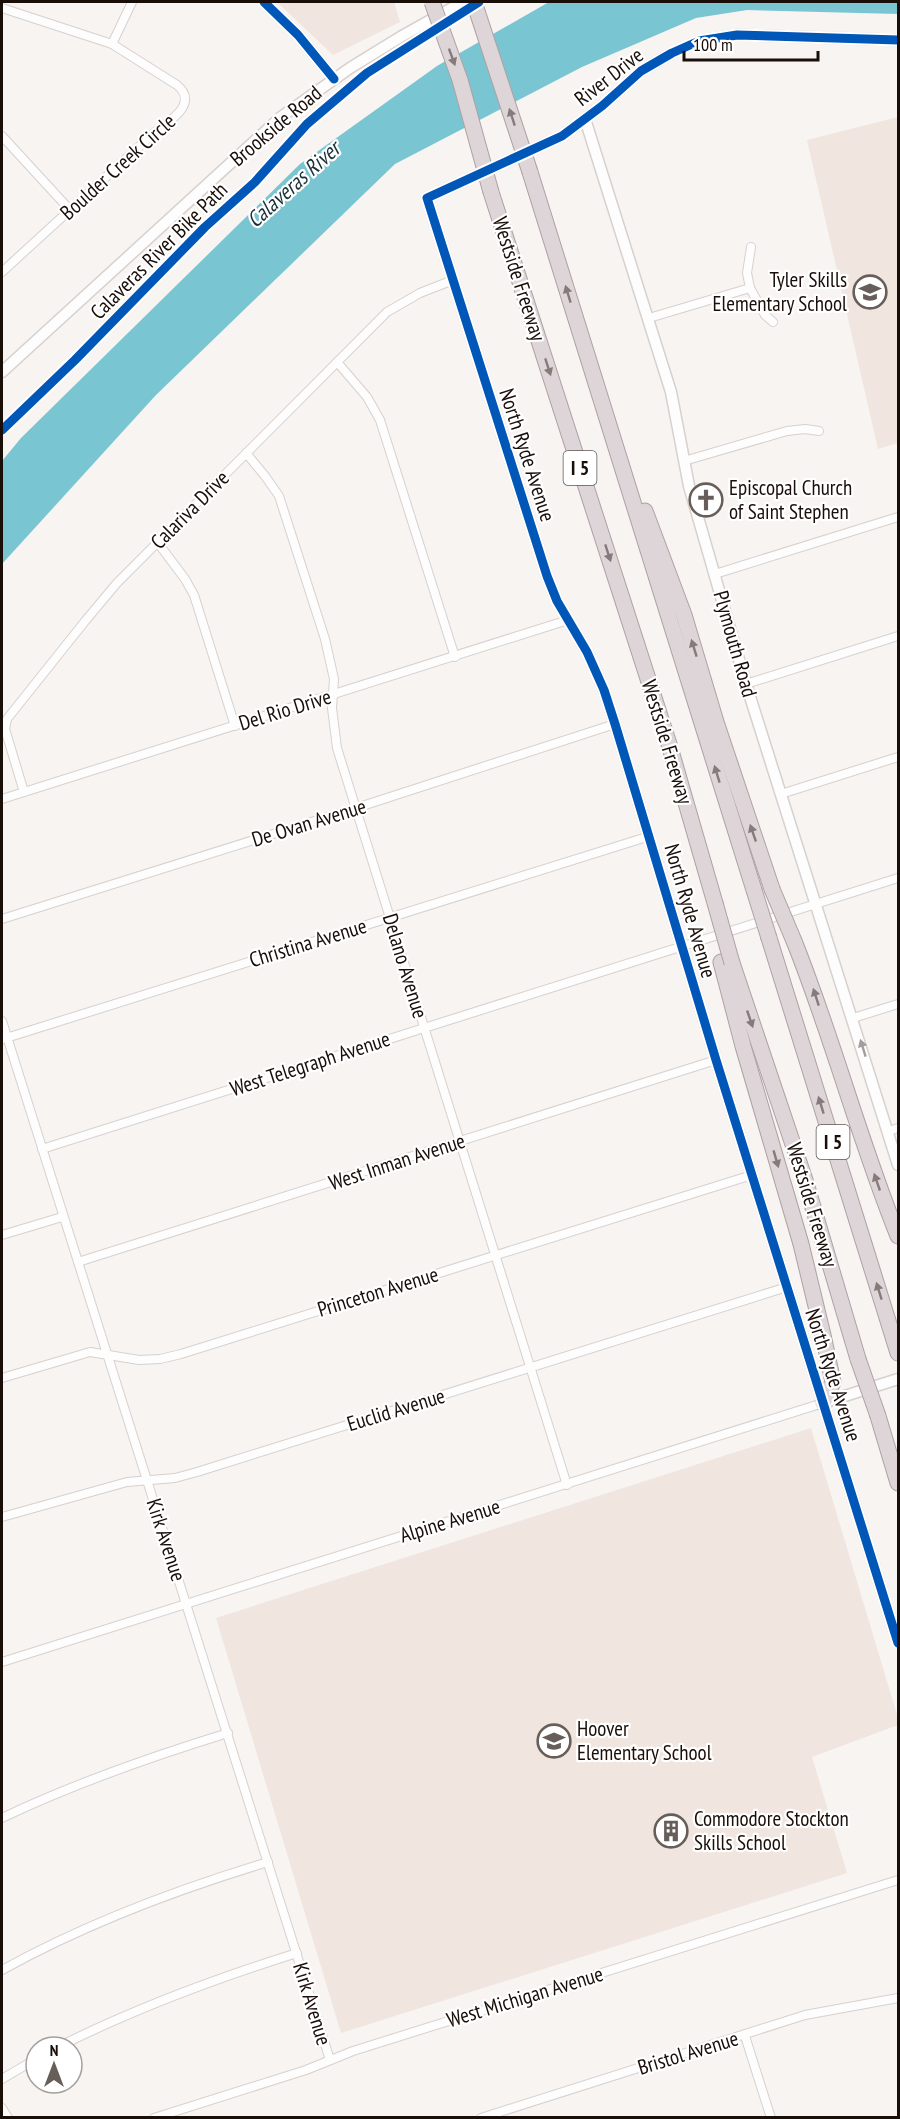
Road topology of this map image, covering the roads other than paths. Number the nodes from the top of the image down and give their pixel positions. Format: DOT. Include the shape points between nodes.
graph roads {
  1 [pos="132,2"];
  2 [pos="264,2"];
  3 [pos="432,2"];
  4 [pos="463,2"];
  5 [pos="474,2"];
  6 [pos="2,8"];
  7 [pos="898,40"];
  8 [pos="111,44"];
  9 [pos="334,79"];
  10 [pos="585,119"];
  11 [pos="2,136"];
  12 [pos="427,198"];
  13 [pos="70,210"];
  14 [pos="751,247"];
  15 [pos="2,272"];
  16 [pos="453,280"];
  17 [pos="750,288"];
  18 [pos="648,318"];
  19 [pos="773,322"];
  20 [pos="585,350"];
  21 [pos="337,362"];
  22 [pos="2,372"];
  23 [pos="819,431"];
  24 [pos="246,453"];
  25 [pos="684,461"];
  26 [pos="898,517"];
  27 [pos="158,543"];
  28 [pos="715,574"];
  29 [pos="568,620"];
  30 [pos="898,636"];
  31 [pos="455,657"];
  32 [pos="746,684"];
  33 [pos="333,695"];
  34 [pos="615,724"];
  35 [pos="235,726"];
  36 [pos="898,757"];
  37 [pos="24,792"];
  38 [pos="781,794"];
  39 [pos="2,799"];
  40 [pos="356,808"];
  41 [pos="650,836"];
  42 [pos="898,878"];
  43 [pos="816,903"];
  44 [pos="390,918"];
  45 [pos="2,919"];
  46 [pos="682,947"];
  47 [pos="726,962"];
  48 [pos="898,1004"];
  49 [pos="853,1018"];
  50 [pos="2,1021"];
  51 [pos="424,1027"];
  52 [pos="4,1039"];
  53 [pos="716,1060"];
  54 [pos="894,1130"];
  55 [pos="459,1142"];
  56 [pos="42,1149"];
  57 [pos="898,1164"];
  58 [pos="752,1175"];
  59 [pos="62,1217"];
  60 [pos="2,1235"];
  61 [pos="898,1236"];
  62 [pos="495,1256"];
  63 [pos="78,1262"];
  64 [pos="787,1287"];
  65 [pos="898,1350"];
  66 [pos="107,1354"];
  67 [pos="530,1368"];
  68 [pos="2,1378"];
  69 [pos="898,1379"];
  70 [pos="824,1403"];
  71 [pos="147,1480"];
  72 [pos="898,1483"];
  73 [pos="567,1485"];
  74 [pos="2,1517"];
  75 [pos="186,1604"];
  76 [pos="898,1643"];
  77 [pos="2,1662"];
  78 [pos="228,1733"];
  79 [pos="2,1818"];
  80 [pos="268,1862"];
  81 [pos="898,1880"];
  82 [pos="297,1953"];
  83 [pos="2,1970"];
  84 [pos="898,1998"];
  85 [pos="82,2035"];
  86 [pos="745,2036"];
  87 [pos="330,2060"];
  88 [pos="24,2066"];
  89 [pos="2,2079"];
  90 [pos="2,2108"];
  91 [pos="8,2118"];
  92 [pos="154,2118"];
  93 [pos="481,2118"];
  94 [pos="771,2118"];
  1 -- 8 [label="street"];
  2 -- 9 [label="street"];
  3 -- 47 [label="highway, Westside Freeway / I 5, one-way, bridge" via="669,744 679,810"];
  4 -- 9 [label="street, Brookside Road"];
  20 -- 5 [label="highway, Westside Freeway / I 5, one-way, bridge"];
  6 -- 8 [label="street, Boulder Creek Circle"];
  7 -- 10 [label="street, River Drive" via="737,35 699,41 641,71"];
  8 -- 13 [label="street, Boulder Creek Circle" via="183,90 186,102 180,112"];
  9 -- 22 [label="street, Brookside Road" via="281,117"];
  10 -- 12 [label="street, River Drive" via="562,136"];
  10 -- 18 [label="street, Plymouth Road"];
  11 -- 13 [label="street"];
  12 -- 16 [label="street, North Ryde Avenue"];
  13 -- 15 [label="street, Boulder Creek Circle"];
  14 -- 17 [label="street" via="747,273"];
  16 -- 21 [label="street, Calariva Drive" via="387,312"];
  16 -- 29 [label="street, North Ryde Avenue" via="525,512 556,601"];
  17 -- 18 [label="street"];
  17 -- 19 [label="street"];
  18 -- 25 [label="street, Plymouth Road" via="671,392"];
  61 -- 20 [label="highway, one-way, bridge" via="813,987 772,889 684,615"];
  65 -- 20 [label="highway, Westside Freeway / I 5, one-way, bridge"];
  21 -- 24 [label="street, Calariva Drive"];
  21 -- 31 [label="street" via="367,397 380,420"];
  23 -- 25 [label="street" via="787,431"];
  24 -- 27 [label="street, Calariva Drive"];
  24 -- 33 [label="street, Delano Avenue" via="273,487 283,507 326,639"];
  25 -- 28 [label="street, Plymouth Road"];
  26 -- 28 [label="street"];
  27 -- 35 [label="street" via="194,596"];
  27 -- 37 [label="street, Calariva Drive" via="117,583 7,718 6,729"];
  28 -- 32 [label="street, Plymouth Road"];
  29 -- 31 [label="street, Del Rio Drive"];
  29 -- 34 [label="street, North Ryde Avenue" via="587,652"];
  30 -- 32 [label="street"];
  31 -- 33 [label="street, Del Rio Drive"];
  32 -- 38 [label="street, Plymouth Road"];
  33 -- 35 [label="street, Del Rio Drive"];
  33 -- 40 [label="street, Delano Avenue" via="338,748"];
  34 -- 40 [label="street, De Ovan Avenue"];
  34 -- 41 [label="street, North Ryde Avenue"];
  35 -- 37 [label="street, Del Rio Drive"];
  36 -- 38 [label="street"];
  37 -- 39 [label="street, Del Rio Drive"];
  38 -- 43 [label="street, Plymouth Road"];
  40 -- 44 [label="street, Delano Avenue"];
  40 -- 45 [label="street, De Ovan Avenue"];
  41 -- 44 [label="street, Christina Avenue"];
  41 -- 46 [label="street, North Ryde Avenue"];
  42 -- 43 [label="street, West Telegraph Avenue"];
  43 -- 46 [label="street, West Telegraph Avenue"];
  43 -- 49 [label="street, Plymouth Road"];
  44 -- 51 [label="street, Delano Avenue"];
  44 -- 52 [label="street, Christina Avenue"];
  46 -- 51 [label="street, West Telegraph Avenue"];
  46 -- 53 [label="street, North Ryde Avenue"];
  47 -- 70 [label="highway, one-way" via="743,1046 801,1244 823,1335 833,1382"];
  47 -- 72 [label="highway, Westside Freeway / I 5, one-way, bridge" via="805,1180"];
  48 -- 49 [label="street"];
  54 -- 49 [label="street, Plymouth Road, one-way"];
  50 -- 52 [label="street, Kirk Avenue"];
  51 -- 55 [label="street, Delano Avenue"];
  51 -- 56 [label="street, West Telegraph Avenue"];
  52 -- 56 [label="street, Kirk Avenue"];
  53 -- 55 [label="street, West Inman Avenue"];
  53 -- 58 [label="street, North Ryde Avenue"];
  54 -- 57 [label="street, Plymouth Road"];
  55 -- 62 [label="street, Delano Avenue"];
  55 -- 63 [label="street, West Inman Avenue"];
  56 -- 59 [label="street, Kirk Avenue"];
  58 -- 62 [label="street, Princeton Avenue"];
  58 -- 64 [label="street, North Ryde Avenue"];
  59 -- 60 [label="street"];
  59 -- 63 [label="street, Kirk Avenue"];
  62 -- 66 [label="street, Princeton Avenue" via="181,1354 138,1360"];
  62 -- 67 [label="street, Delano Avenue"];
  63 -- 66 [label="street, Kirk Avenue"];
  64 -- 67 [label="street, Euclid Avenue"];
  64 -- 70 [label="street, North Ryde Avenue"];
  66 -- 68 [label="street, Princeton Avenue" via="90,1352"];
  66 -- 71 [label="street, Kirk Avenue"];
  67 -- 71 [label="street, Euclid Avenue" via="197,1472"];
  67 -- 73 [label="street, Delano Avenue"];
  69 -- 70 [label="street, Alpine Avenue"];
  70 -- 73 [label="street, Alpine Avenue"];
  70 -- 76 [label="street, North Ryde Avenue"];
  71 -- 74 [label="street, Euclid Avenue" via="127,1482"];
  71 -- 75 [label="street, Kirk Avenue"];
  73 -- 75 [label="street, Alpine Avenue"];
  75 -- 77 [label="street, Alpine Avenue"];
  75 -- 78 [label="street, Kirk Avenue"];
  78 -- 79 [label="street" via="112,1770"];
  78 -- 80 [label="street, Kirk Avenue"];
  80 -- 82 [label="street, Kirk Avenue"];
  80 -- 83 [label="street" via="96,1922"];
  81 -- 87 [label="street, West Michigan Avenue"];
  82 -- 85 [label="street" via="190,1988"];
  82 -- 87 [label="street, Kirk Avenue"];
  84 -- 86 [label="street, Bristol Avenue" via="805,2015"];
  86 -- 93 [label="street, Bristol Avenue"];
  86 -- 94 [label="street"];
  87 -- 92 [label="street, West Michigan Avenue"];
  88 -- 89 [label="street"];
  90 -- 91 [label="street"];
}
